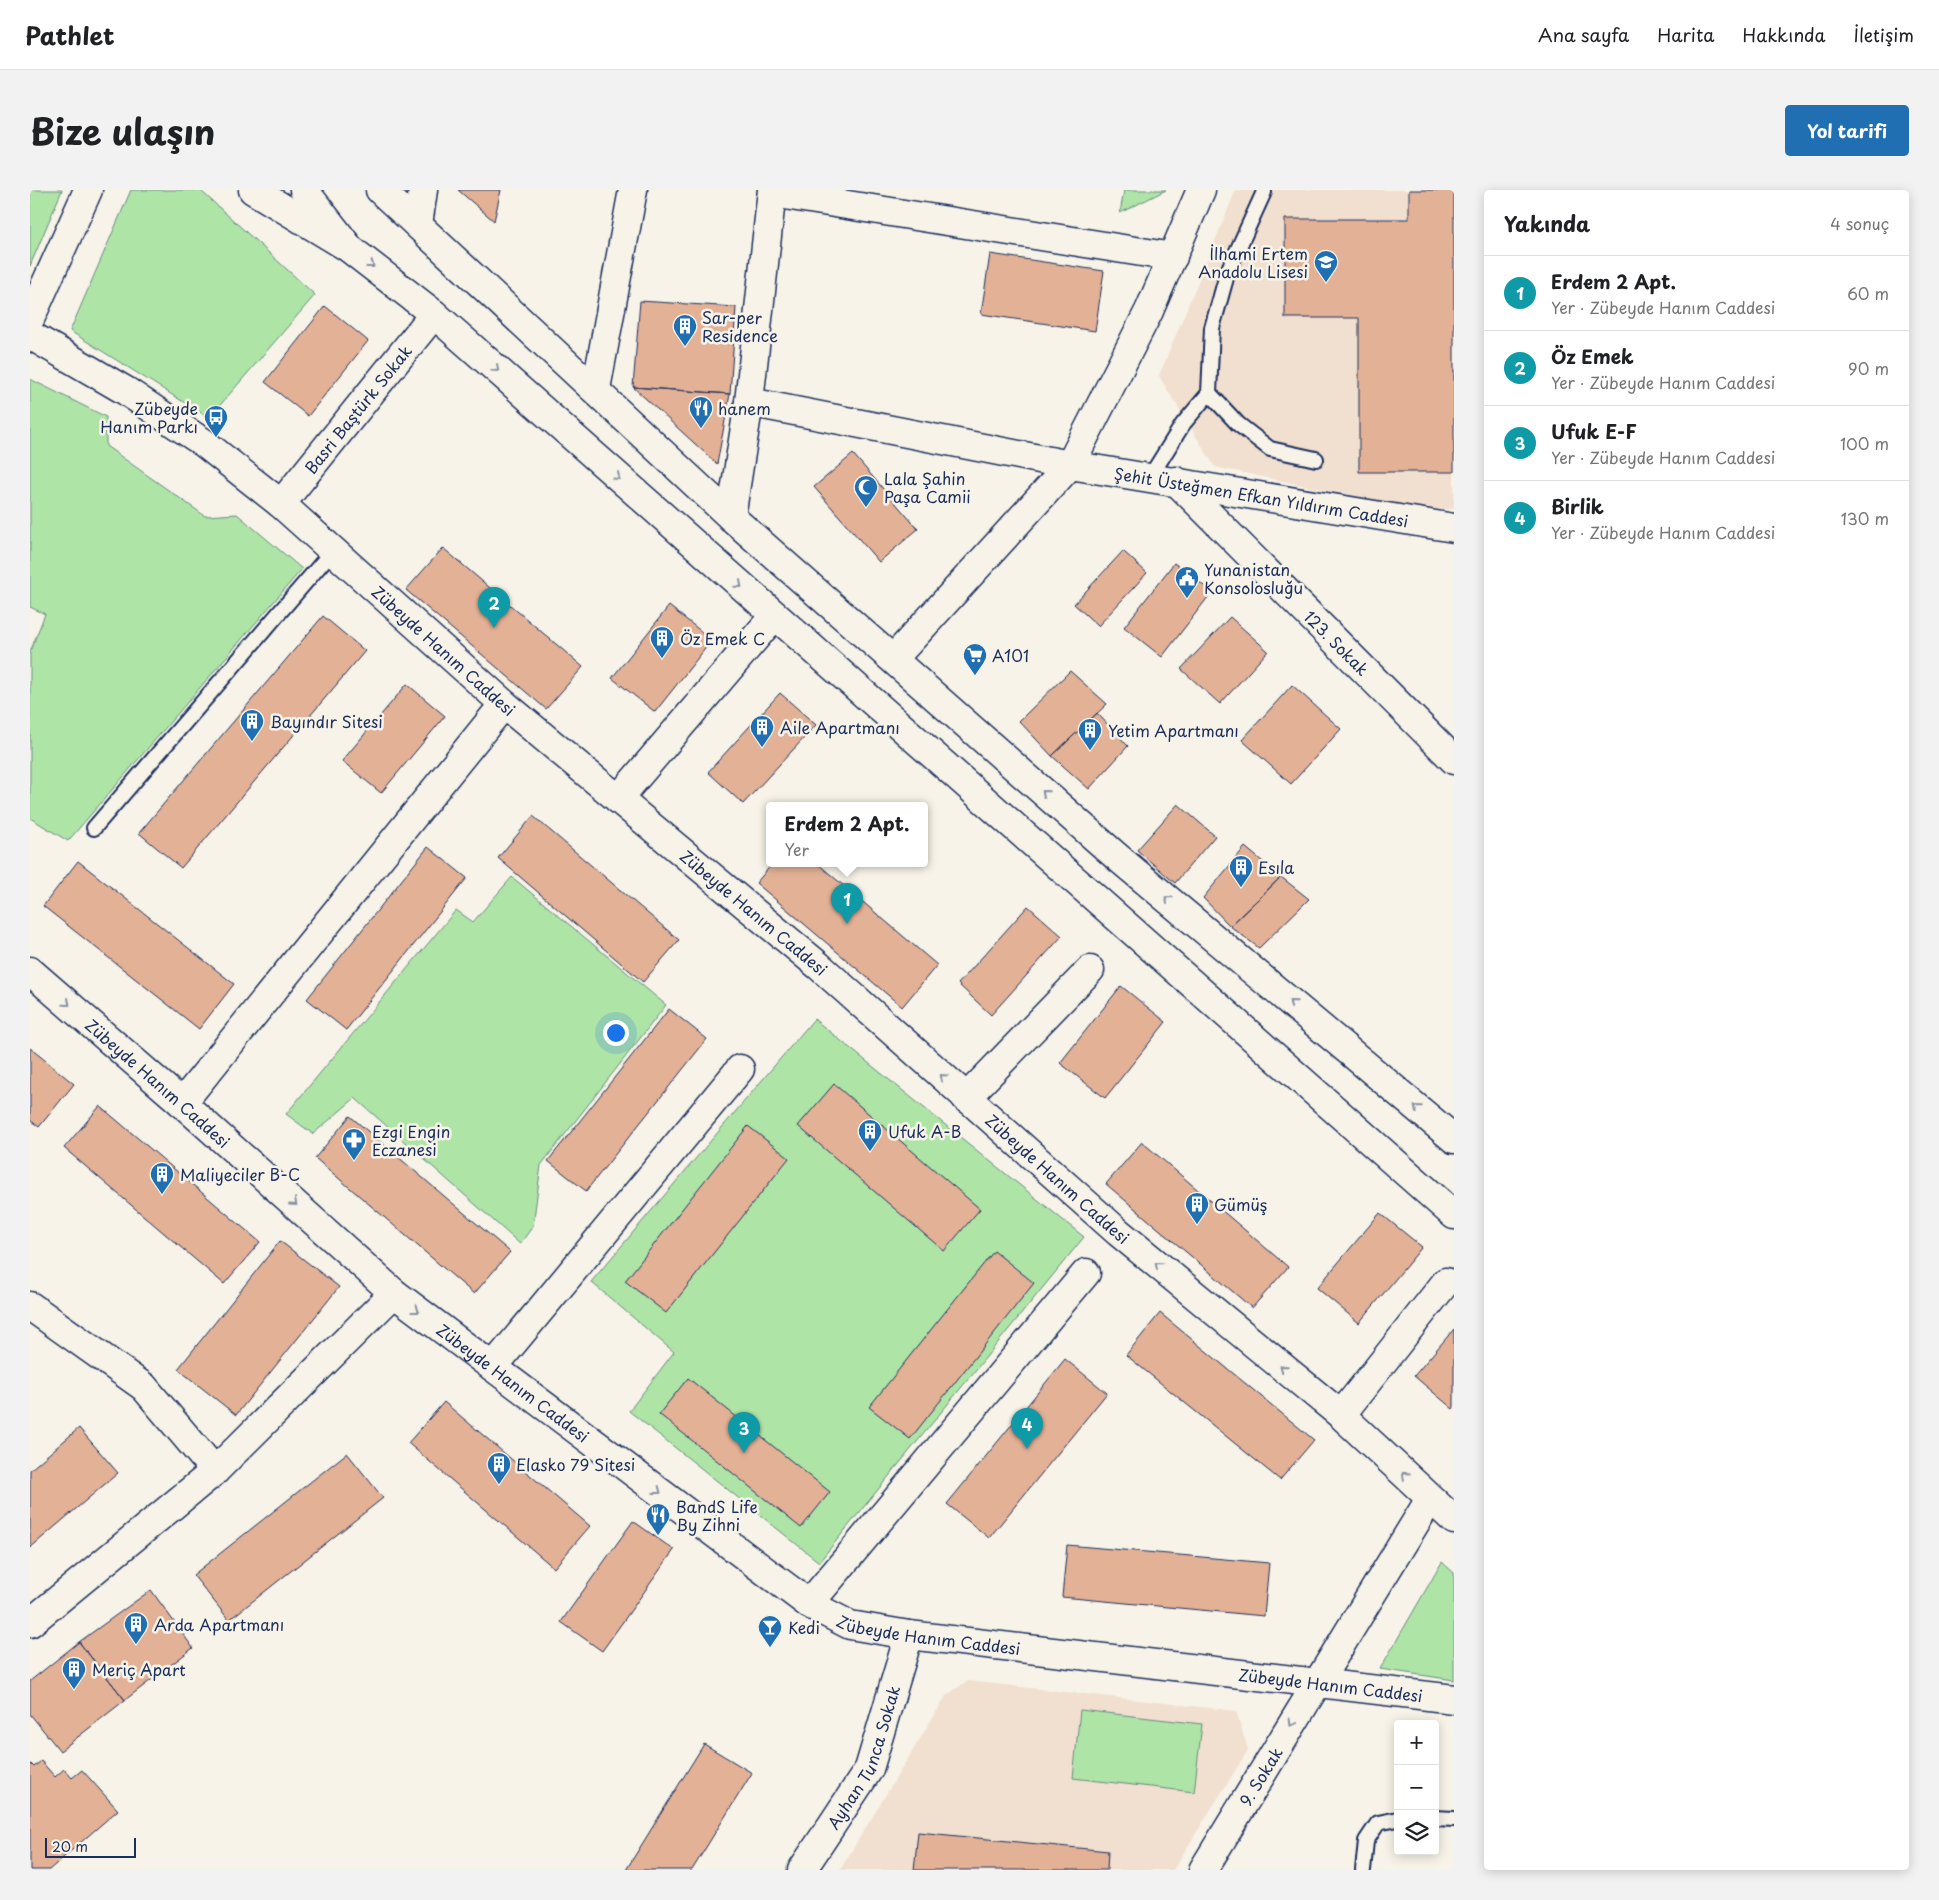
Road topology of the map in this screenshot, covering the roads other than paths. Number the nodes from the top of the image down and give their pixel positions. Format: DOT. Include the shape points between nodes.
graph roads {
  1 [pos="88,190"];
  2 [pos="254,190"];
  3 [pos="304,190"];
  4 [pos="380,190"];
  5 [pos="423,190"];
  6 [pos="633,190"];
  7 [pos="1201,190"];
  8 [pos="772,191"];
  9 [pos="1264,192"];
  10 [pos="418,225"];
  11 [pos="350,249"];
  12 [pos="1173,257"];
  13 [pos="434,314"];
  14 [pos="30,319"];
  15 [pos="30,335"];
  16 [pos="596,389"];
  17 [pos="1209,393"];
  18 [pos="749,402"];
  19 [pos="1316,459"];
  20 [pos="1070,464"];
  21 [pos="1150,477"];
  22 [pos="1176,481"];
  23 [pos="281,504"];
  24 [pos="731,517"];
  25 [pos="1454,528"];
  26 [pos="334,549"];
  27 [pos="774,616"];
  28 [pos="893,658"];
  29 [pos="504,704"];
  30 [pos="1454,760"];
  31 [pos="618,799"];
  32 [pos="94,828"];
  33 [pos="1090,970"];
  34 [pos="30,971"];
  35 [pos="740,1069"];
  36 [pos="966,1098"];
  37 [pos="182,1103"];
  38 [pos="1454,1139"];
  39 [pos="1454,1215"];
  40 [pos="1086,1273"];
  41 [pos="1446,1282"];
  42 [pos="394,1293"];
  43 [pos="30,1306"];
  44 [pos="493,1367"];
  45 [pos="1341,1415"];
  46 [pos="215,1471"];
  47 [pos="1430,1499"];
  48 [pos="1454,1520"];
  49 [pos="809,1604"];
  50 [pos="30,1623"];
  51 [pos="909,1635"];
  52 [pos="1318,1682"];
  53 [pos="1454,1699"];
  54 [pos="1439,1818"];
  55 [pos="1394,1820"];
  56 [pos="1454,1820"];
  57 [pos="802,1870"];
  58 [pos="1203,1870"];
  59 [pos="1363,1870"];
  1 -- 14 [label="street"];
  2 -- 11 [label="street"];
  3 -- 11 [label="street"];
  4 -- 10 [label="street"];
  5 -- 10 [label="street"];
  6 -- 16 [label="street"];
  7 -- 12 [label="street"];
  8 -- 12 [label="street"];
  8 -- 18 [label="street"];
  9 -- 17 [label="lane" via="1228,271 1212,328"];
  10 -- 16 [label="street"];
  11 -- 13 [label="street, one-way"];
  12 -- 20 [label="street" via="1149,311"];
  13 -- 23 [label="street, Basri Baştürk Sokak"];
  13 -- 27 [label="street, one-way"];
  15 -- 23 [label="street, Zübeyde Hanım Caddesi" via="126,391 204,443"];
  16 -- 24 [label="street"];
  17 -- 19 [label="lane" via="1238,424 1270,449"];
  17 -- 21 [label="lane" via="1183,424"];
  18 -- 20 [label="street, Şehit Üsteğmen Efkan Yıldırım Caddesi"];
  18 -- 24 [label="street"];
  20 -- 21 [label="street, Şehit Üsteğmen Efkan Yıldırım Caddesi"];
  20 -- 28 [label="street"];
  21 -- 22 [label="street, Şehit Üsteğmen Efkan Yıldırım Caddesi"];
  22 -- 25 [label="street, Şehit Üsteğmen Efkan Yıldırım Caddesi"];
  22 -- 30 [label="street, 123. Sokak"];
  23 -- 26 [label="street, Zübeyde Hanım Caddesi"];
  24 -- 28 [label="street"];
  26 -- 29 [label="street, Zübeyde Hanım Caddesi"];
  26 -- 32 [label="lane"];
  27 -- 31 [label="street"];
  27 -- 39 [label="street"];
  38 -- 28 [label="street, one-way" via="1116,856"];
  29 -- 31 [label="street, Zübeyde Hanım Caddesi"];
  29 -- 37 [label="street"];
  36 -- 31 [label="street, Zübeyde Hanım Caddesi, one-way" via="819,966"];
  33 -- 36 [label="street"];
  34 -- 37 [label="street, Zübeyde Hanım Caddesi, one-way"];
  35 -- 44 [label="street"];
  45 -- 36 [label="street, Zübeyde Hanım Caddesi, one-way" via="1118,1232"];
  37 -- 42 [label="street, Zübeyde Hanım Caddesi, one-way"];
  40 -- 49 [label="street"];
  41 -- 45 [label="street"];
  42 -- 44 [label="street, Zübeyde Hanım Caddesi, one-way"];
  42 -- 46 [label="street"];
  43 -- 46 [label="street" via="144,1387"];
  44 -- 49 [label="street, Zübeyde Hanım Caddesi, one-way"];
  47 -- 45 [label="street, Zübeyde Hanım Caddesi, one-way"];
  46 -- 50 [label="street"];
  47 -- 48 [label="street, Zübeyde Hanım Caddesi"];
  47 -- 52 [label="street, 9. Sokak"];
  49 -- 51 [label="street, Zübeyde Hanım Caddesi" via="850,1625"];
  51 -- 52 [label="street, Zübeyde Hanım Caddesi"];
  51 -- 57 [label="street, Ayhan Tunca Sokak" via="870,1769"];
  52 -- 53 [label="street, Zübeyde Hanım Caddesi"];
  52 -- 58 [label="street, 9. Sokak, one-way"];
  54 -- 56 [label="lane"];
  55 -- 59 [label="lane" via="1378,1823 1366,1841"];
}
